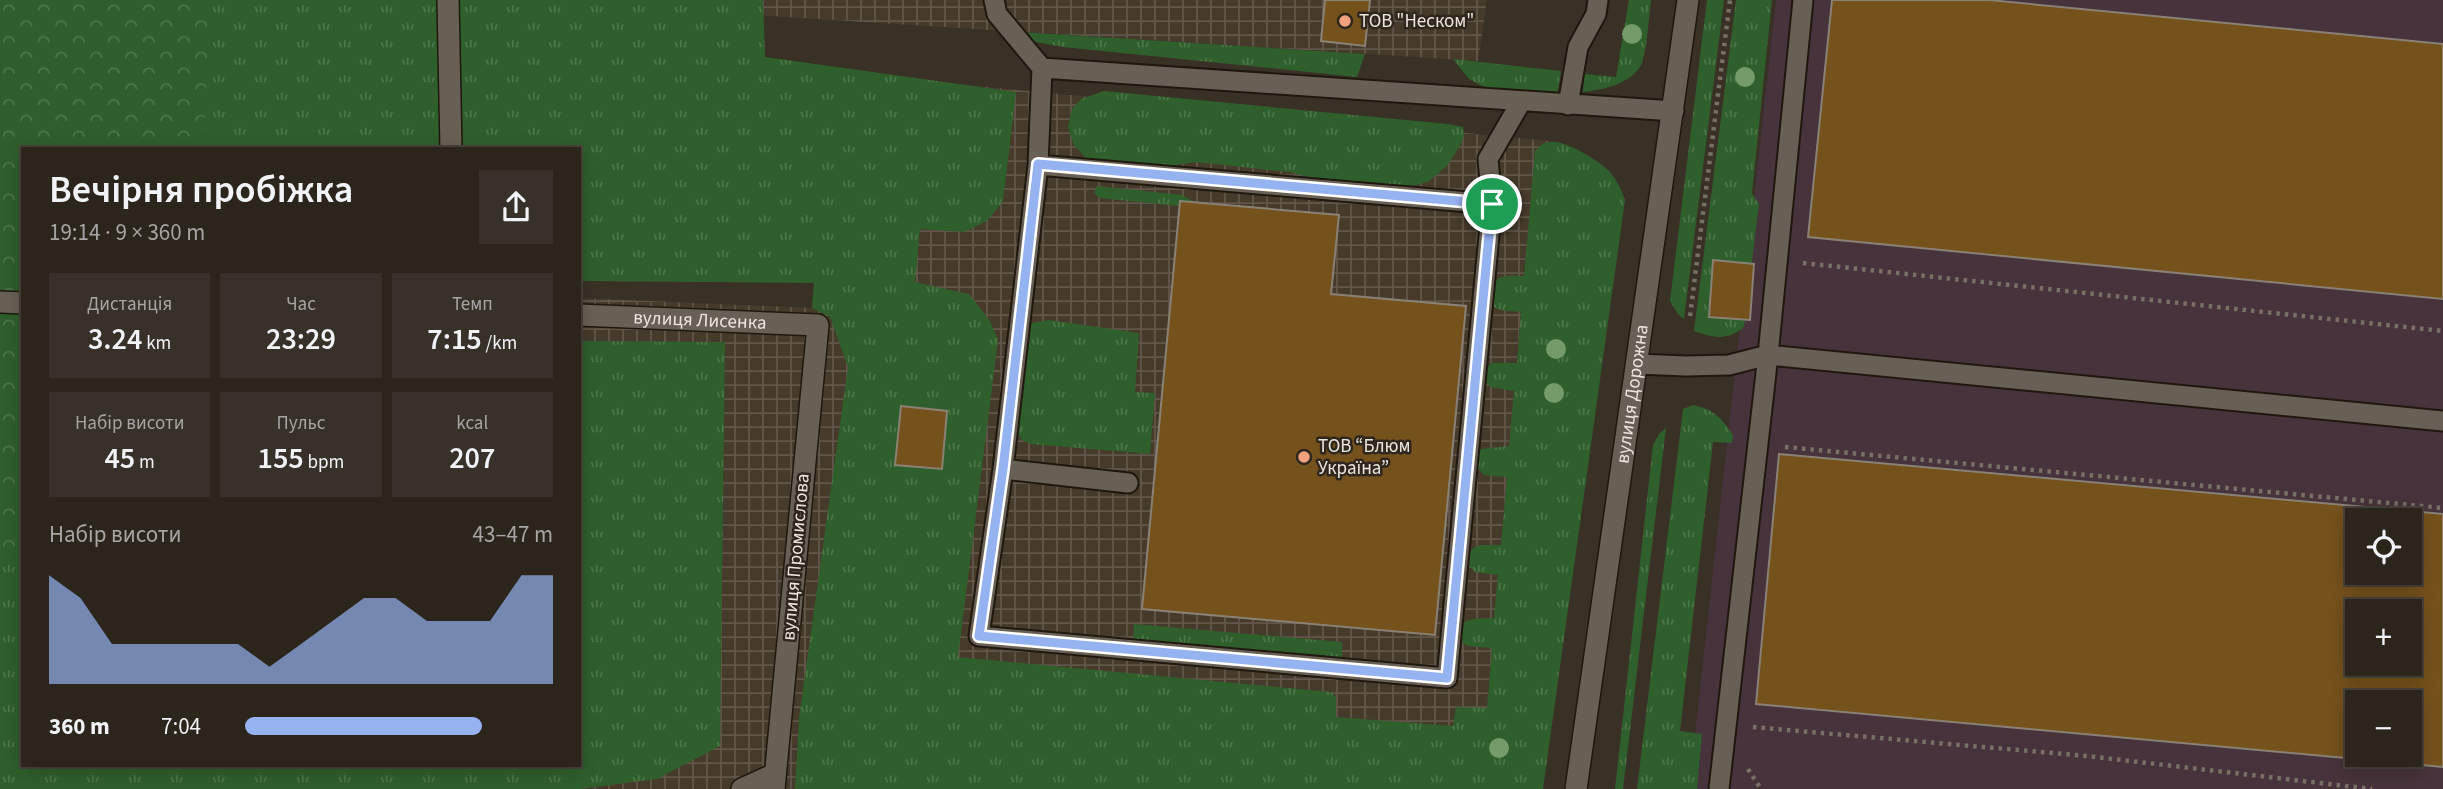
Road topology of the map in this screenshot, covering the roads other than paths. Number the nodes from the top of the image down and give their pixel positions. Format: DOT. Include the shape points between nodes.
graph roads {
  1 [pos="448,0"];
  2 [pos="994,0"];
  3 [pos="1598,0"];
  4 [pos="1688,0"];
  5 [pos="1803,0"];
  6 [pos="1042,68"];
  7 [pos="1521,102"];
  8 [pos="1568,105"];
  9 [pos="1674,111"];
  10 [pos="450,147"];
  11 [pos="1038,164"];
  12 [pos="1492,204"];
  13 [pos="0,302"];
  14 [pos="21,303"];
  15 [pos="581,315"];
  16 [pos="818,326"];
  17 [pos="1768,355"];
  18 [pos="1637,364"];
  19 [pos="2443,421"];
  20 [pos="1003,469"];
  21 [pos="1128,483"];
  22 [pos="775,781"];
  23 [pos="742,789"];
  24 [pos="1576,789"];
  25 [pos="1719,789"];
  1 -- 10 [label="street"];
  2 -- 6 [label="lane" via="997,14"];
  3 -- 8 [label="lane" via="1596,14 1578,47"];
  4 -- 9 [label="street, вулиця Дорожна"];
  5 -- 17 [label="lane"];
  6 -- 7 [label="lane"];
  6 -- 11 [label="lane"];
  7 -- 8 [label="lane"];
  7 -- 12 [label="lane" via="1488,159"];
  8 -- 9 [label="lane"];
  9 -- 18 [label="street, вулиця Дорожна"];
  11 -- 12 [label="lane"];
  11 -- 20 [label="lane"];
  12 -- 20 [label="lane" via="1447,678 979,636"];
  13 -- 14 [label="street"];
  15 -- 16 [label="street, вулиця Лисенка"];
  16 -- 22 [label="street, вулиця Промислова"];
  17 -- 18 [label="lane" via="1729,365"];
  17 -- 19 [label="lane"];
  17 -- 25 [label="lane"];
  18 -- 24 [label="street, вулиця Дорожна"];
  20 -- 21 [label="lane"];
  22 -- 23 [label="street"];
}
